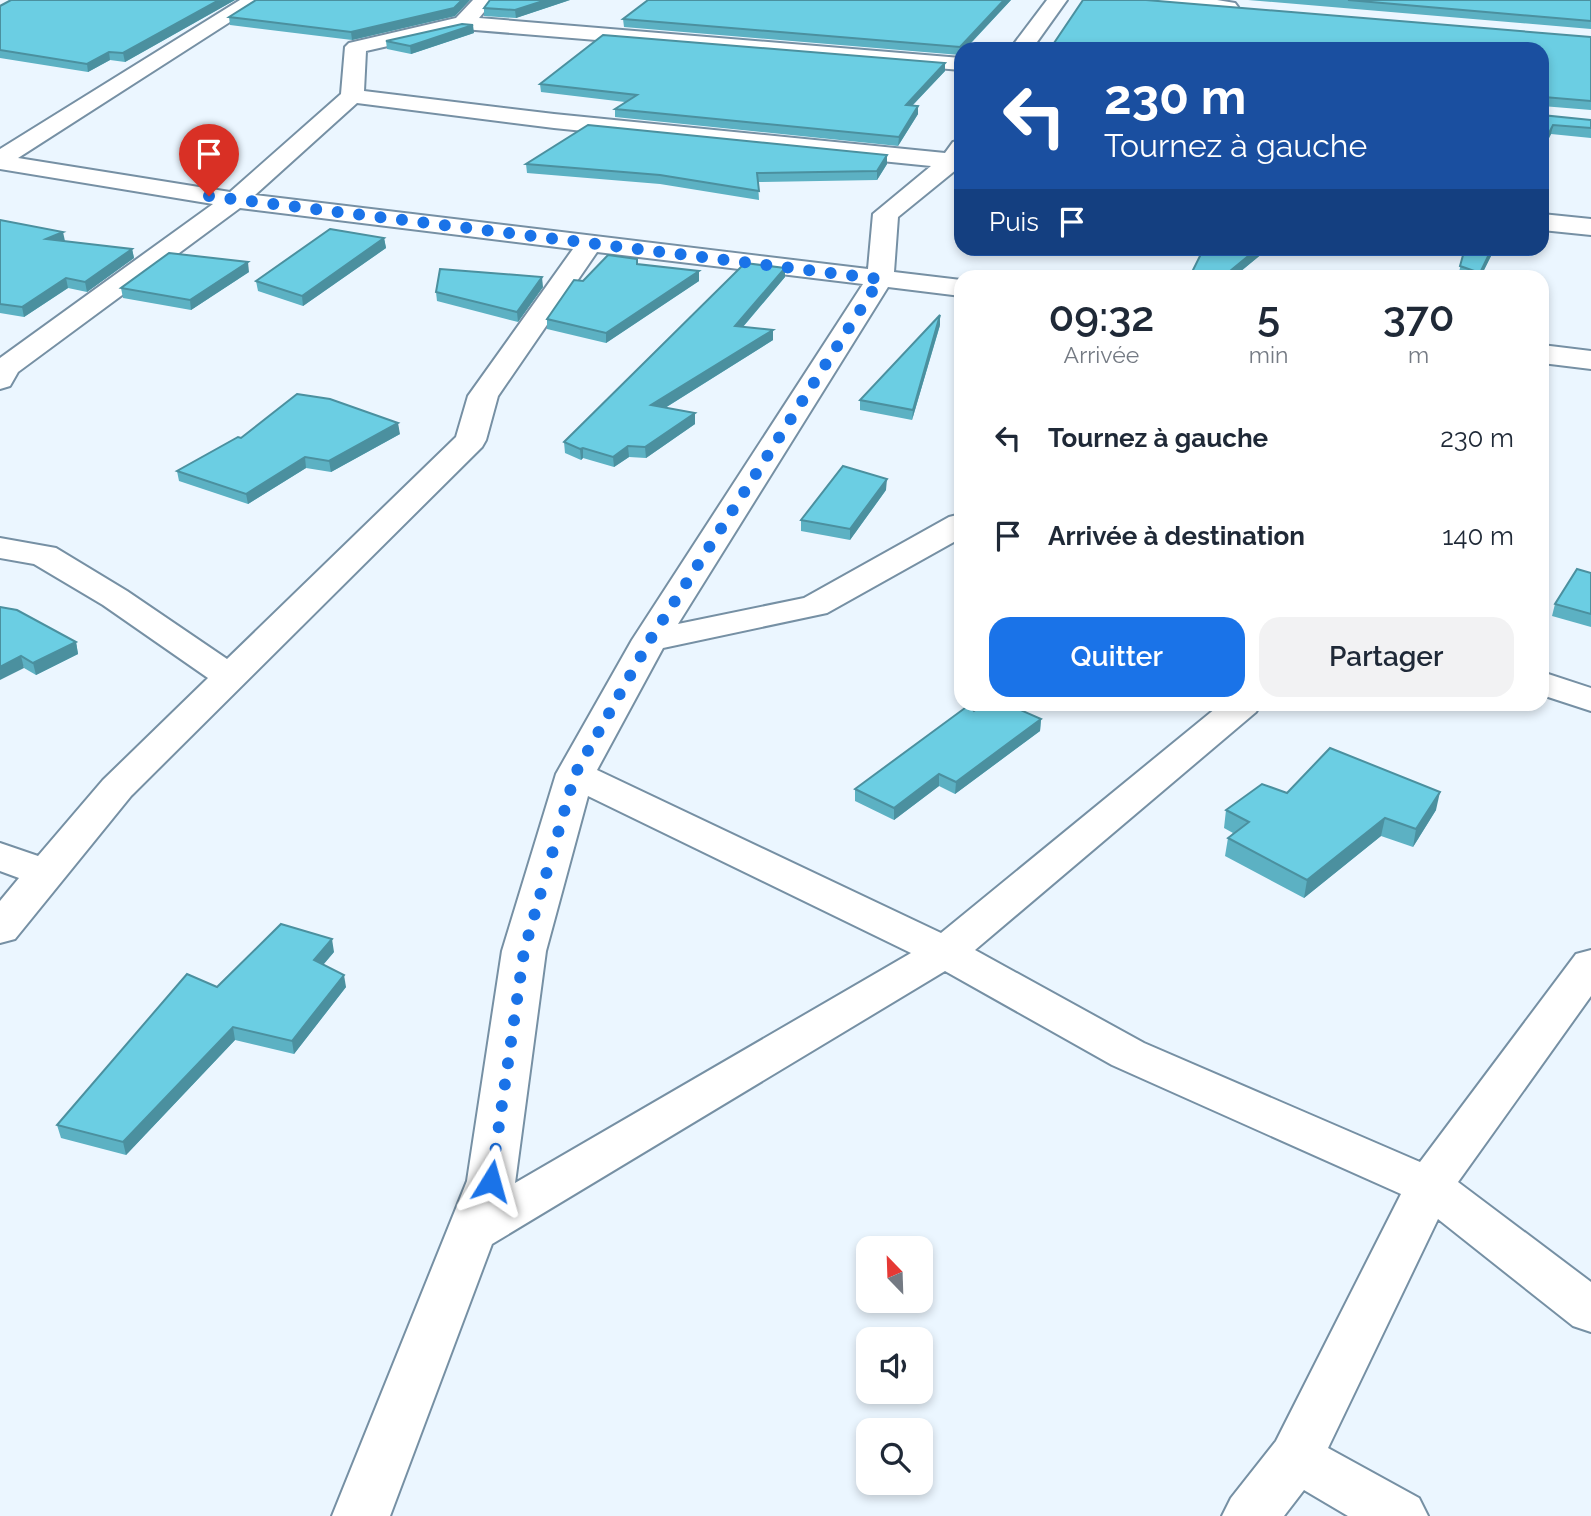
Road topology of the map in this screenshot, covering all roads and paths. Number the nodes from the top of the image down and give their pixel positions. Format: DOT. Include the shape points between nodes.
graph roads {
  1 [pos="254,0"];
  2 [pos="484,0"];
  3 [pos="1057,0"];
  4 [pos="1146,0"];
  5 [pos="1243,8"];
  6 [pos="463,23"];
  7 [pos="1026,42"];
  8 [pos="954,63"];
  9 [pos="352,96"];
  10 [pos="954,157"];
  11 [pos="954,160"];
  12 [pos="0,161"];
  13 [pos="235,200"];
  14 [pos="1549,223"];
  15 [pos="1591,227"];
  16 [pos="590,243"];
  17 [pos="880,279"];
  18 [pos="954,287"];
  19 [pos="1549,355"];
  20 [pos="1591,360"];
  21 [pos="0,380"];
  22 [pos="954,528"];
  23 [pos="0,548"];
  24 [pos="650,640"];
  25 [pos="228,677"];
  26 [pos="1549,685"];
  27 [pos="1591,700"];
  28 [pos="1235,711"];
  29 [pos="575,774"];
  30 [pos="0,856"];
  31 [pos="46,874"];
  32 [pos="0,929"];
  33 [pos="945,953"];
  34 [pos="1584,984"];
  35 [pos="1429,1186"];
  36 [pos="470,1233"];
  37 [pos="1591,1311"];
  38 [pos="1296,1458"];
  39 [pos="361,1516"];
  40 [pos="1251,1516"];
  41 [pos="1398,1516"];
  1 -- 12 [label="street"];
  2 -- 6 [label="street"];
  3 -- 7 [label="street"];
  4 -- 5 [label="street"];
  6 -- 8 [label="street"];
  6 -- 9 [label="street" via="356,47"];
  9 -- 10 [label="street" via="554,121"];
  9 -- 13 [label="street"];
  11 -- 17 [label="street" via="886,214"];
  12 -- 13 [label="street"];
  13 -- 16 [label="street"];
  13 -- 21 [label="street" via="6,367"];
  14 -- 15 [label="street"];
  16 -- 17 [label="street"];
  16 -- 25 [label="street" via="483,396 471,440"];
  17 -- 18 [label="street"];
  17 -- 24 [label="street"];
  19 -- 20 [label="street"];
  22 -- 24 [label="street" via="815,606"];
  23 -- 25 [label="street" via="44,555"];
  24 -- 29 [label="street"];
  25 -- 31 [label="street" via="117,788"];
  26 -- 27 [label="street"];
  28 -- 33 [label="street"];
  29 -- 33 [label="street"];
  29 -- 36 [label="street" via="524,951 491,1181"];
  30 -- 31 [label="street"];
  31 -- 32 [label="street"];
  33 -- 35 [label="street" via="1128,1054"];
  33 -- 36 [label="street"];
  34 -- 35 [label="street"];
  35 -- 37 [label="street"];
  35 -- 38 [label="street"];
  36 -- 39 [label="street"];
  38 -- 40 [label="street"];
  38 -- 41 [label="street"];
}
